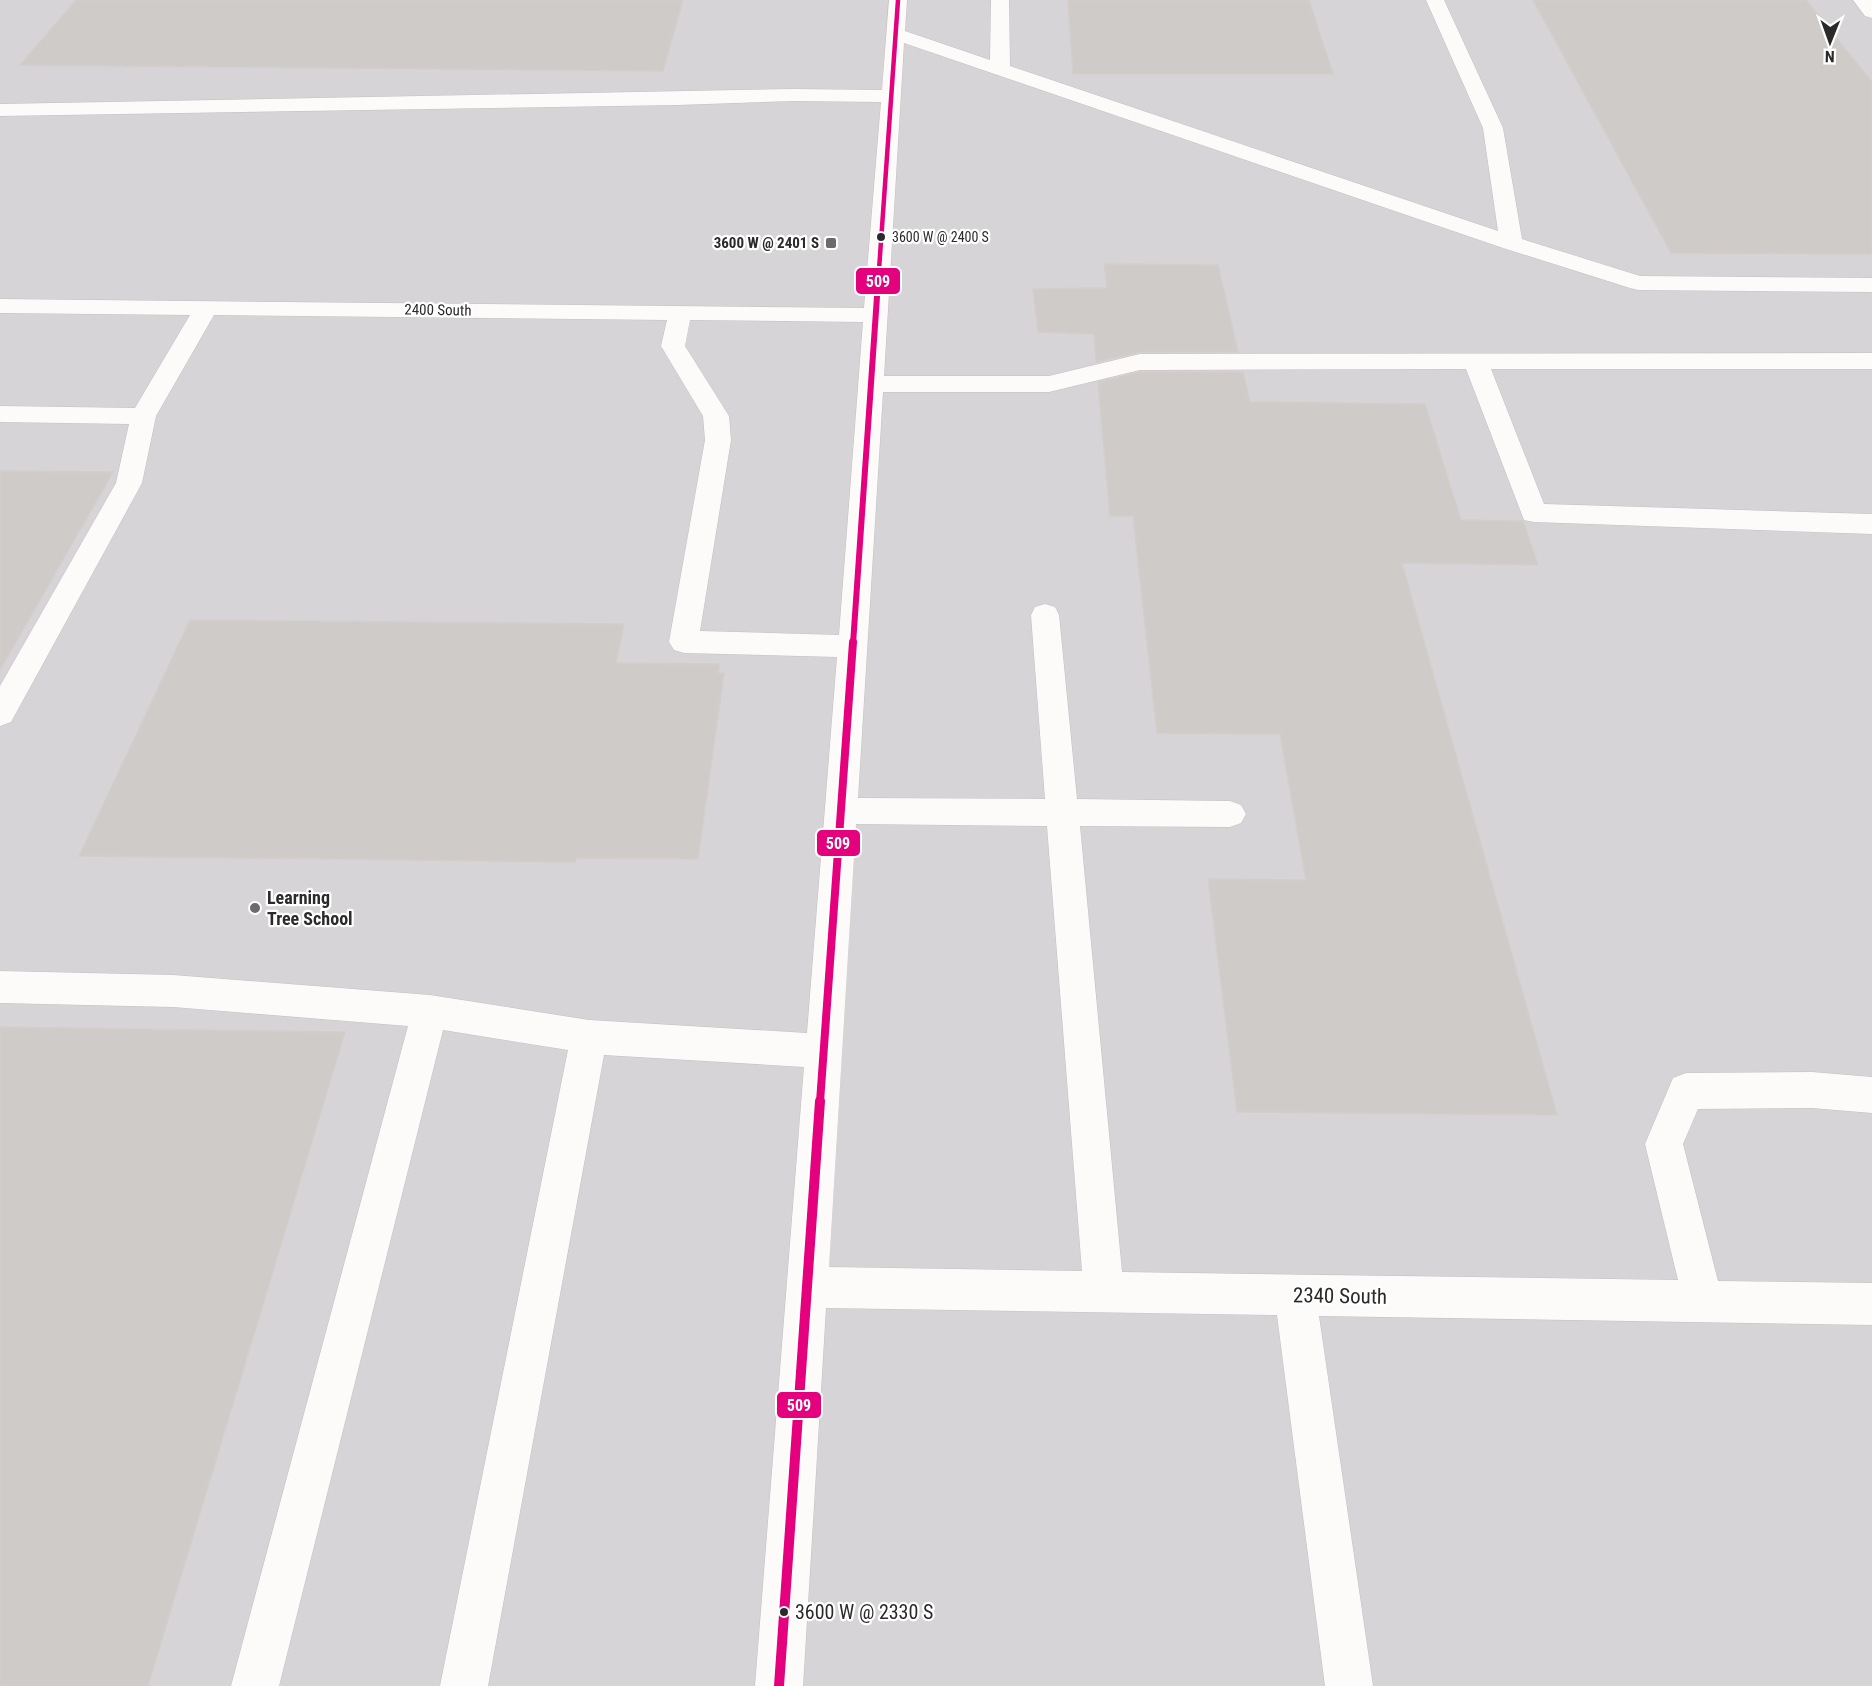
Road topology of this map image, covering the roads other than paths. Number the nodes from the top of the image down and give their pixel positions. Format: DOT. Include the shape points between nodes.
graph roads {
  1 [pos="898,0"];
  2 [pos="1000,0"];
  3 [pos="1435,0"];
  4 [pos="1862,0"];
  5 [pos="1872,12"];
  6 [pos="896,34"];
  7 [pos="1000,67"];
  8 [pos="891,96"];
  9 [pos="0,110"];
  10 [pos="1511,243"];
  11 [pos="1872,285"];
  12 [pos="0,306"];
  13 [pos="206,308"];
  14 [pos="680,313"];
  15 [pos="875,315"];
  16 [pos="1872,361"];
  17 [pos="1476,362"];
  18 [pos="871,384"];
  19 [pos="0,414"];
  20 [pos="143,416"];
  21 [pos="1872,524"];
  22 [pos="1046,615"];
  23 [pos="852,646"];
  24 [pos="0,714"];
  25 [pos="841,812"];
  26 [pos="1230,814"];
  27 [pos="1064,815"];
  28 [pos="0,987"];
  29 [pos="430,1011"];
  30 [pos="589,1037"];
  31 [pos="824,1051"];
  32 [pos="1872,1095"];
  33 [pos="807,1287"];
  34 [pos="1104,1292"];
  35 [pos="1295,1295"];
  36 [pos="1703,1301"];
  37 [pos="1872,1304"];
  38 [pos="255,1686"];
  39 [pos="464,1686"];
  40 [pos="779,1686"];
  41 [pos="1349,1686"];
  1 -- 6 [label="street"];
  2 -- 7 [label="street"];
  3 -- 10 [label="street" via="1493,129"];
  4 -- 5 [label="street"];
  6 -- 7 [label="street"];
  6 -- 8 [label="street"];
  7 -- 10 [label="street"];
  8 -- 9 [label="street" via="793,94"];
  8 -- 15 [label="street"];
  10 -- 11 [label="street" via="1638,283"];
  12 -- 13 [label="street, 2400 South"];
  13 -- 14 [label="street, 2400 South"];
  13 -- 20 [label="street"];
  14 -- 15 [label="street, 2400 South"];
  14 -- 23 [label="street" via="673,346 716,416 718,440 684,642"];
  15 -- 18 [label="street"];
  16 -- 17 [label="street"];
  17 -- 18 [label="street" via="1140,362 1049,384"];
  17 -- 21 [label="street" via="1534,513"];
  18 -- 23 [label="street"];
  19 -- 20 [label="street"];
  20 -- 24 [label="street" via="129,483"];
  22 -- 27 [label="street"];
  23 -- 25 [label="street"];
  25 -- 27 [label="street"];
  25 -- 31 [label="street"];
  26 -- 27 [label="street"];
  27 -- 34 [label="street"];
  28 -- 29 [label="street" via="173,992"];
  29 -- 30 [label="street"];
  29 -- 38 [label="street"];
  30 -- 31 [label="street"];
  30 -- 39 [label="street"];
  31 -- 33 [label="street"];
  32 -- 36 [label="street" via="1812,1090 1686,1091 1664,1144"];
  33 -- 34 [label="street, 2340 South"];
  33 -- 40 [label="street"];
  34 -- 35 [label="street, 2340 South"];
  35 -- 36 [label="street, 2340 South"];
  35 -- 41 [label="street"];
  36 -- 37 [label="street, 2340 South"];
}
